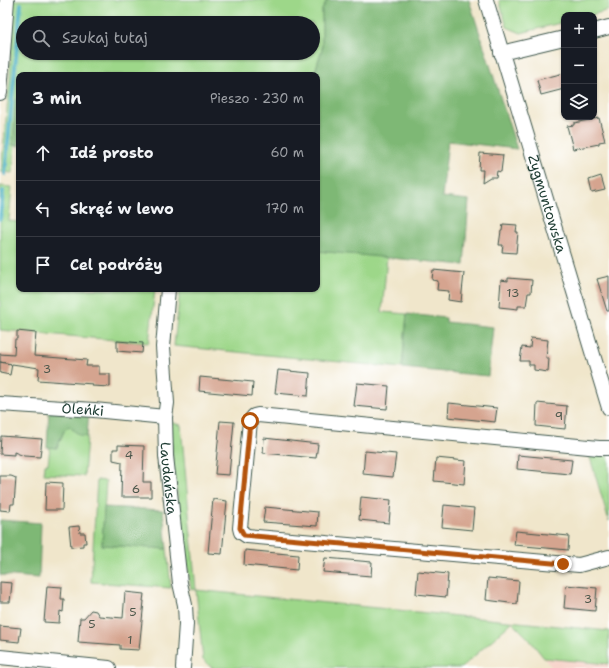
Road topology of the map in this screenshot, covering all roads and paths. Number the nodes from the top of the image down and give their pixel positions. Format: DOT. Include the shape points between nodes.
graph roads {
  1 [pos="7,0"];
  2 [pos="486,0"];
  3 [pos="609,26"];
  4 [pos="597,29"];
  5 [pos="561,39"];
  6 [pos="501,53"];
  7 [pos="0,93"];
  8 [pos="168,292"];
  9 [pos="0,404"];
  10 [pos="609,408"];
  11 [pos="164,417"];
  12 [pos="609,448"];
  13 [pos="609,557"];
  14 [pos="0,657"];
  15 [pos="109,668"];
  16 [pos="183,668"];
  1 -- 7 [label="street"];
  2 -- 6 [label="street, Zygmuntowska"];
  3 -- 4 [label="street"];
  5 -- 6 [label="street"];
  6 -- 10 [label="street, Zygmuntowska"];
  8 -- 11 [label="street, Laudańska" via="163,347 167,396"];
  9 -- 11 [label="street, Oleńki"];
  11 -- 16 [label="street, Laudańska" via="166,456 186,624"];
  12 -- 13 [label="street" via="258,415 250,421 240,528 247,536 579,565"];
  14 -- 15 [label="street"];
}
